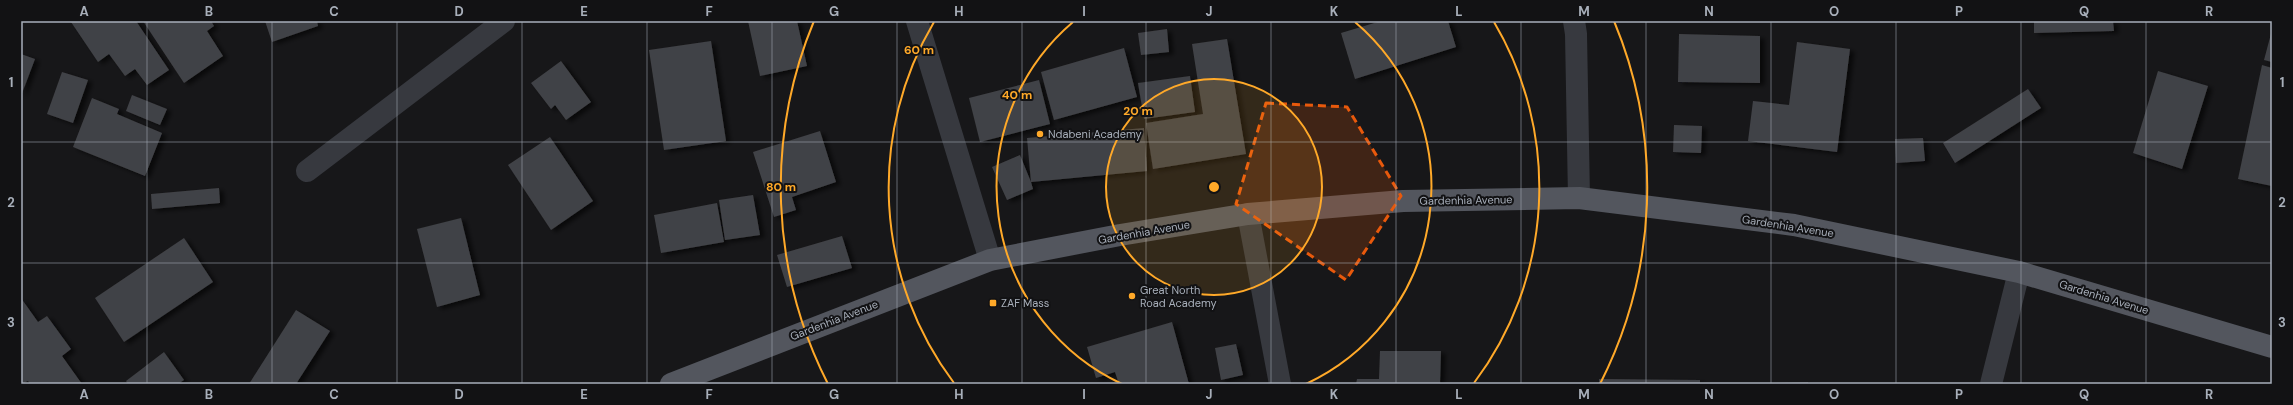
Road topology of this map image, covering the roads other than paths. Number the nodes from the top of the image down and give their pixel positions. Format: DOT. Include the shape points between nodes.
graph roads {
  1 [pos="504,21"];
  2 [pos="917,21"];
  3 [pos="1574,21"];
  4 [pos="307,170"];
  5 [pos="1579,198"];
  6 [pos="1248,214"];
  7 [pos="990,260"];
  8 [pos="2019,272"];
  9 [pos="2272,347"];
  10 [pos="671,384"];
  11 [pos="1280,384"];
  12 [pos="1991,384"];
  1 -- 4 [label="street"];
  2 -- 7 [label="street"];
  3 -- 5 [label="street"];
  5 -- 6 [label="main road, Gardenhia Avenue" via="1403,201"];
  5 -- 8 [label="main road, Gardenhia Avenue" via="1794,225"];
  6 -- 7 [label="main road, Gardenhia Avenue"];
  6 -- 11 [label="street"];
  7 -- 10 [label="main road, Gardenhia Avenue"];
  8 -- 9 [label="main road, Gardenhia Avenue"];
  8 -- 12 [label="street"];
}
